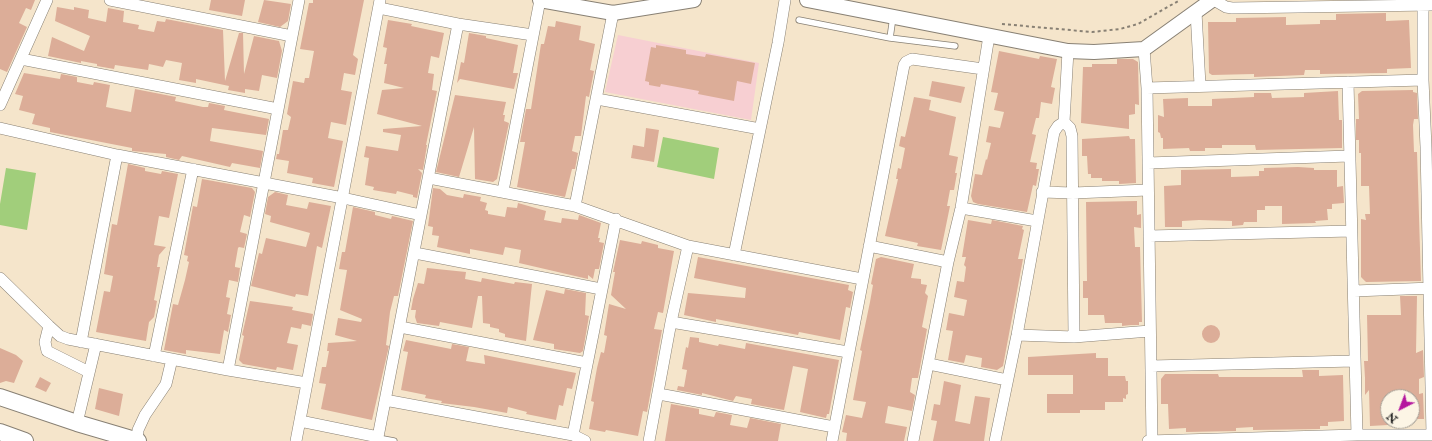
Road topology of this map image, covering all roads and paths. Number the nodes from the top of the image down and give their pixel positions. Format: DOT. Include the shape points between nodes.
graph roads {
  1 [pos="47,0"];
  2 [pos="110,0"];
  3 [pos="299,0"];
  4 [pos="540,0"];
  5 [pos="694,0"];
  6 [pos="785,0"];
  7 [pos="807,0"];
  8 [pos="1180,0"];
  9 [pos="1213,0"];
  10 [pos="1368,3"];
  11 [pos="1401,3"];
  12 [pos="380,4"];
  13 [pos="1427,5"];
  14 [pos="1196,12"];
  15 [pos="613,13"];
  16 [pos="893,17"];
  17 [pos="799,20"];
  18 [pos="995,23"];
  19 [pos="458,24"];
  20 [pos="533,35"];
  21 [pos="292,36"];
  22 [pos="989,36"];
  23 [pos="890,38"];
  24 [pos="955,46"];
  25 [pos="1144,49"];
  26 [pos="1068,51"];
  27 [pos="21,59"];
  28 [pos="983,69"];
  29 [pos="1423,80"];
  30 [pos="1348,82"];
  31 [pos="1200,85"];
  32 [pos="1147,88"];
  33 [pos="597,99"];
  34 [pos="0,105"];
  35 [pos="278,109"];
  36 [pos="1064,122"];
  37 [pos="0,128"];
  38 [pos="760,129"];
  39 [pos="1429,147"];
  40 [pos="117,155"];
  41 [pos="1349,156"];
  42 [pos="1148,163"];
  43 [pos="193,169"];
  44 [pos="429,178"];
  45 [pos="265,183"];
  46 [pos="1148,190"];
  47 [pos="503,191"];
  48 [pos="1042,192"];
  49 [pos="1073,193"];
  50 [pos="343,198"];
  51 [pos="575,206"];
  52 [pos="961,208"];
  53 [pos="421,215"];
  54 [pos="616,219"];
  55 [pos="1037,221"];
  56 [pos="1351,231"];
  57 [pos="1150,236"];
  58 [pos="688,246"];
  59 [pos="869,246"];
  60 [pos="414,253"];
  61 [pos="734,255"];
  62 [pos="948,262"];
  63 [pos="0,278"];
  64 [pos="862,279"];
  65 [pos="1430,288"];
  66 [pos="601,289"];
  67 [pos="1354,291"];
  68 [pos="671,322"];
  69 [pos="49,326"];
  70 [pos="400,327"];
  71 [pos="1150,331"];
  72 [pos="1016,335"];
  73 [pos="1074,336"];
  74 [pos="81,342"];
  75 [pos="96,344"];
  76 [pos="848,352"];
  77 [pos="154,356"];
  78 [pos="172,359"];
  79 [pos="1354,361"];
  80 [pos="587,363"];
  81 [pos="929,364"];
  82 [pos="1151,366"];
  83 [pos="228,370"];
  84 [pos="89,372"];
  85 [pos="1007,380"];
  86 [pos="307,383"];
  87 [pos="659,394"];
  88 [pos="0,397"];
  89 [pos="385,400"];
  90 [pos="300,421"];
  91 [pos="77,423"];
  92 [pos="834,427"];
  93 [pos="0,432"];
  94 [pos="573,435"];
  95 [pos="1356,435"];
  96 [pos="1432,435"];
  97 [pos="378,439"];
  98 [pos="1249,440"];
  99 [pos="25,441"];
  100 [pos="137,441"];
  101 [pos="296,441"];
  102 [pos="394,441"];
  103 [pos="585,441"];
  104 [pos="649,441"];
  105 [pos="832,441"];
  106 [pos="913,441"];
  107 [pos="995,441"];
  108 [pos="1148,441"];
  109 [pos="1152,441"];
  1 -- 27 [label="street"];
  2 -- 21 [label="street"];
  3 -- 21 [label="street"];
  4 -- 15 [label="street"];
  4 -- 20 [label="street"];
  5 -- 15 [label="street"];
  6 -- 38 [label="street"];
  7 -- 16 [label="street"];
  8 -- 18 [label="path" via="1138,24 1120,29 1092,32"];
  9 -- 10 [label="street" via="1232,8"];
  9 -- 14 [label="street"];
  10 -- 11 [label="street"];
  11 -- 13 [label="street"];
  12 -- 19 [label="street"];
  12 -- 50 [label="street"];
  13 -- 29 [label="street"];
  14 -- 25 [label="street"];
  14 -- 31 [label="street"];
  15 -- 33 [label="street"];
  16 -- 22 [label="street"];
  16 -- 23 [label="lane"];
  17 -- 23 [label="lane"];
  19 -- 20 [label="street"];
  19 -- 44 [label="street"];
  20 -- 47 [label="street"];
  21 -- 35 [label="street"];
  22 -- 26 [label="street"];
  22 -- 28 [label="street"];
  23 -- 24 [label="lane"];
  25 -- 26 [label="street"];
  25 -- 32 [label="street"];
  26 -- 36 [label="street"];
  27 -- 34 [label="street"];
  27 -- 35 [label="street"];
  28 -- 52 [label="street"];
  28 -- 59 [label="street" via="912,59 906,62 902,71"];
  29 -- 30 [label="street"];
  29 -- 39 [label="street"];
  30 -- 31 [label="street"];
  30 -- 41 [label="street"];
  31 -- 32 [label="street"];
  32 -- 42 [label="street"];
  33 -- 38 [label="street"];
  33 -- 51 [label="street"];
  35 -- 45 [label="street"];
  36 -- 48 [label="street" via="1054,132"];
  36 -- 49 [label="street" via="1070,128 1072,136"];
  37 -- 40 [label="street"];
  38 -- 61 [label="street"];
  39 -- 65 [label="street"];
  40 -- 43 [label="street"];
  40 -- 74 [label="street"];
  41 -- 42 [label="street"];
  41 -- 56 [label="street"];
  42 -- 46 [label="street"];
  43 -- 45 [label="street"];
  43 -- 77 [label="street"];
  44 -- 47 [label="street"];
  44 -- 53 [label="street"];
  45 -- 50 [label="street"];
  45 -- 83 [label="street"];
  46 -- 49 [label="street"];
  46 -- 57 [label="street"];
  47 -- 51 [label="street"];
  48 -- 49 [label="street"];
  48 -- 55 [label="street"];
  49 -- 73 [label="street"];
  50 -- 53 [label="street"];
  50 -- 86 [label="street"];
  51 -- 54 [label="street"];
  52 -- 55 [label="street"];
  52 -- 62 [label="street"];
  53 -- 60 [label="street"];
  54 -- 58 [label="street"];
  54 -- 66 [label="street"];
  55 -- 72 [label="street"];
  56 -- 57 [label="street"];
  56 -- 67 [label="street"];
  57 -- 71 [label="street"];
  58 -- 61 [label="street"];
  58 -- 68 [label="street"];
  59 -- 62 [label="street"];
  59 -- 64 [label="street"];
  60 -- 66 [label="street"];
  60 -- 70 [label="street"];
  61 -- 64 [label="street"];
  62 -- 81 [label="street"];
  63 -- 69 [label="street"];
  64 -- 76 [label="street"];
  65 -- 67 [label="street"];
  65 -- 96 [label="street"];
  66 -- 80 [label="street"];
  67 -- 79 [label="street"];
  68 -- 76 [label="street"];
  68 -- 87 [label="street"];
  69 -- 74 [label="street" via="60,336"];
  69 -- 84 [label="street" via="44,342 47,351"];
  70 -- 80 [label="street"];
  70 -- 89 [label="street"];
  71 -- 73 [label="street"];
  71 -- 82 [label="street"];
  72 -- 73 [label="street"];
  72 -- 85 [label="street"];
  74 -- 75 [label="street"];
  75 -- 77 [label="street"];
  75 -- 84 [label="street"];
  76 -- 92 [label="street"];
  77 -- 78 [label="street"];
  78 -- 83 [label="street"];
  78 -- 100 [label="street" via="166,384 145,415 138,430"];
  79 -- 82 [label="street"];
  79 -- 95 [label="street"];
  80 -- 94 [label="street"];
  81 -- 85 [label="street"];
  81 -- 106 [label="street"];
  82 -- 109 [label="street"];
  83 -- 86 [label="street"];
  84 -- 91 [label="street"];
  85 -- 107 [label="street"];
  86 -- 90 [label="street"];
  87 -- 92 [label="street"];
  87 -- 104 [label="street"];
  88 -- 91 [label="main road"];
  89 -- 94 [label="street"];
  89 -- 97 [label="street"];
  90 -- 97 [label="street"];
  90 -- 101 [label="street"];
  91 -- 100 [label="main road"];
  92 -- 105 [label="street"];
  93 -- 99 [label="main road"];
  94 -- 103 [label="street"];
  95 -- 96 [label="street"];
  95 -- 98 [label="street"];
  97 -- 102 [label="lane"];
  98 -- 109 [label="street"];
  108 -- 109 [label="street"];
}
